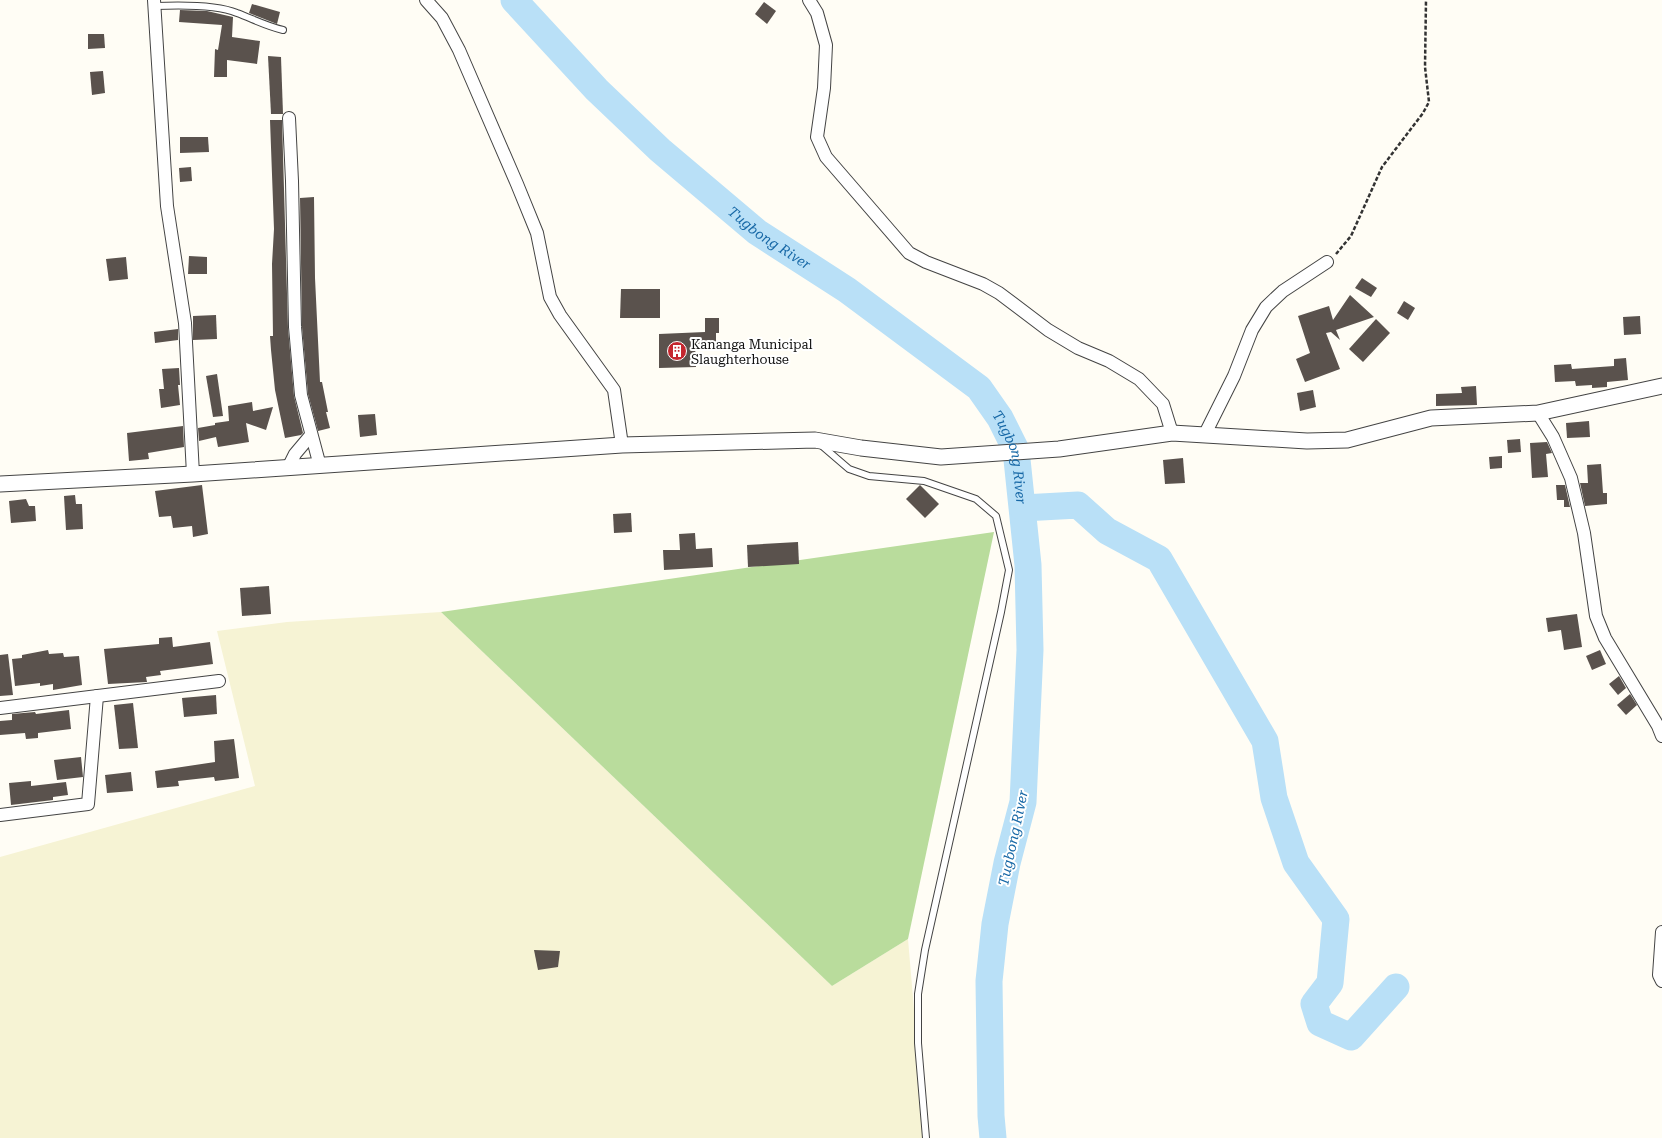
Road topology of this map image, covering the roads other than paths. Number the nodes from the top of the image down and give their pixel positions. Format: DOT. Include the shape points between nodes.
graph roads {
  1 [pos="426,0"];
  2 [pos="809,0"];
  3 [pos="154,3"];
  4 [pos="283,30"];
  5 [pos="289,118"];
  6 [pos="1326,262"];
  7 [pos="1662,386"];
  8 [pos="1538,413"];
  9 [pos="1172,433"];
  10 [pos="1205,434"];
  11 [pos="312,435"];
  12 [pos="815,440"];
  13 [pos="622,445"];
  14 [pos="320,466"];
  15 [pos="288,468"];
  16 [pos="193,474"];
  17 [pos="0,484"];
  18 [pos="219,681"];
  19 [pos="96,696"];
  20 [pos="0,708"];
  21 [pos="1662,736"];
  22 [pos="0,815"];
  23 [pos="1662,932"];
  24 [pos="1662,981"];
  25 [pos="926,1138"];
  1 -- 13 [label="street" via="442,18 459,50 537,232 550,297 614,390"];
  2 -- 9 [label="street" via="817,13 826,45 824,88 817,137 826,158 909,253 983,284 1048,330 1140,380 1163,404"];
  3 -- 4 [label="lane" via="236,12 262,25"];
  3 -- 16 [label="street" via="167,206 185,323"];
  5 -- 11 [label="street" via="295,327 301,395"];
  6 -- 10 [label="street" via="1283,291 1266,307 1252,330 1234,376"];
  7 -- 8 [label="street"];
  8 -- 10 [label="street" via="1431,418 1347,440 1307,441"];
  8 -- 21 [label="street" via="1554,437 1571,478 1584,532 1596,616 1604,638"];
  9 -- 10 [label="street"];
  9 -- 12 [label="street" via="1059,449 941,457"];
  11 -- 14 [label="street"];
  11 -- 15 [label="street" via="295,454"];
  12 -- 13 [label="street"];
  12 -- 25 [label="lane" via="849,469 869,476 924,481 976,499 996,516 1009,570 925,950 918,994 918,1043"];
  13 -- 14 [label="street"];
  14 -- 15 [label="street"];
  15 -- 16 [label="street"];
  16 -- 17 [label="street"];
  18 -- 19 [label="street"];
  19 -- 20 [label="street"];
  19 -- 22 [label="street" via="88,804"];
  23 -- 24 [label="street" via="1658,975"];
}
